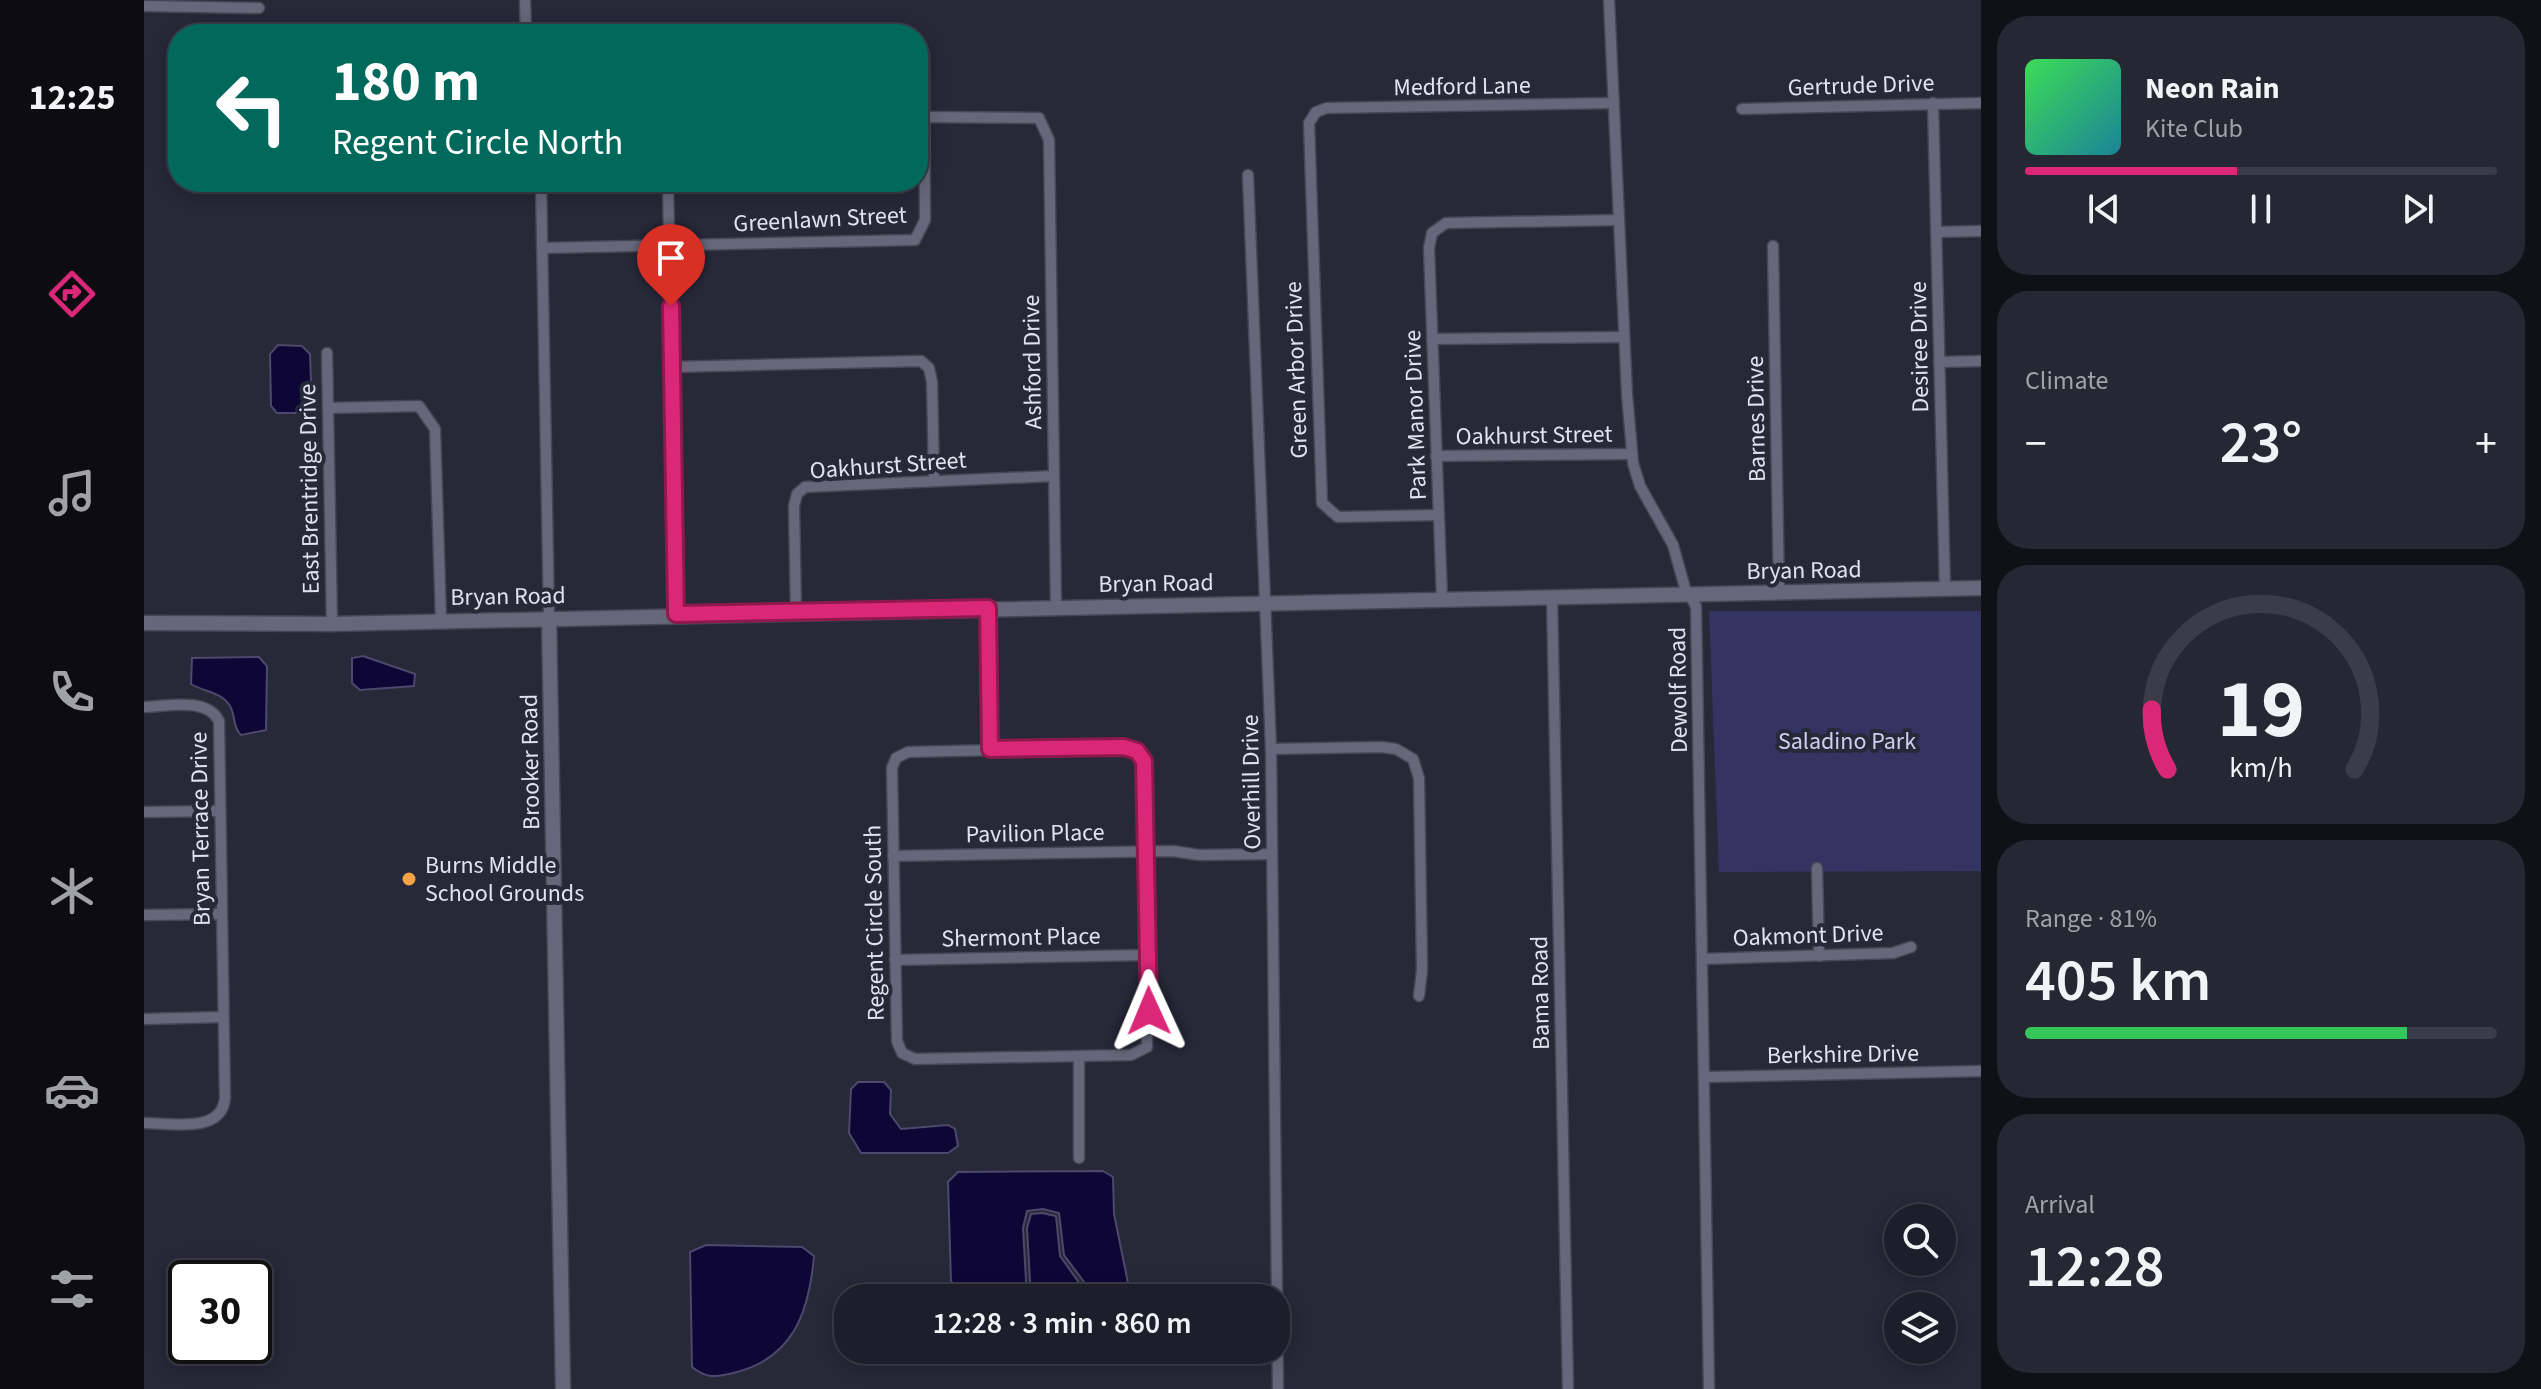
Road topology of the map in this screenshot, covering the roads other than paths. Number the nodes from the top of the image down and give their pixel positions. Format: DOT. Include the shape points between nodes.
graph roads {
  1 [pos="525,0"];
  2 [pos="1609,3"];
  3 [pos="144,6"];
  4 [pos="259,8"];
  5 [pos="526,24"];
  6 [pos="1614,103"];
  7 [pos="1933,103"];
  8 [pos="1981,103"];
  9 [pos="1742,109"];
  10 [pos="1313,115"];
  11 [pos="928,116"];
  12 [pos="1248,175"];
  13 [pos="541,192"];
  14 [pos="668,192"];
  15 [pos="924,192"];
  16 [pos="1619,220"];
  17 [pos="1981,231"];
  18 [pos="1936,232"];
  19 [pos="669,244"];
  20 [pos="1773,246"];
  21 [pos="542,248"];
  22 [pos="1624,337"];
  23 [pos="1432,339"];
  24 [pos="327,353"];
  25 [pos="1981,361"];
  26 [pos="1939,362"];
  27 [pos="672,367"];
  28 [pos="328,408"];
  29 [pos="1632,454"];
  30 [pos="1436,456"];
  31 [pos="1053,476"];
  32 [pos="934,479"];
  33 [pos="1439,515"];
  34 [pos="1981,588"];
  35 [pos="1945,589"];
  36 [pos="1779,592"];
  37 [pos="1688,594"];
  38 [pos="1552,597"];
  39 [pos="1442,599"];
  40 [pos="1266,603"];
  41 [pos="1056,607"];
  42 [pos="988,608"];
  43 [pos="796,612"];
  44 [pos="676,614"];
  45 [pos="549,617"];
  46 [pos="441,620"];
  47 [pos="144,623"];
  48 [pos="332,624"];
  49 [pos="144,707"];
  50 [pos="990,749"];
  51 [pos="1271,749"];
  52 [pos="219,811"];
  53 [pos="144,812"];
  54 [pos="1146,851"];
  55 [pos="1272,854"];
  56 [pos="893,856"];
  57 [pos="1817,868"];
  58 [pos="221,914"];
  59 [pos="144,915"];
  60 [pos="1911,947"];
  61 [pos="1148,955"];
  62 [pos="1819,956"];
  63 [pos="1704,959"];
  64 [pos="895,960"];
  65 [pos="1419,996"];
  66 [pos="223,1017"];
  67 [pos="144,1019"];
  68 [pos="1079,1057"];
  69 [pos="1981,1071"];
  70 [pos="1706,1077"];
  71 [pos="144,1123"];
  72 [pos="1079,1158"];
  73 [pos="563,1389"];
  74 [pos="1278,1389"];
  75 [pos="1568,1389"];
  76 [pos="1709,1389"];
  1 -- 5 [label="street"];
  2 -- 6 [label="street, Dewolf Road"];
  3 -- 4 [label="street"];
  6 -- 10 [label="street, Medford Lane" via="1327,108"];
  6 -- 16 [label="street, Dewolf Road"];
  7 -- 8 [label="street, Gertrude Drive"];
  7 -- 9 [label="street, Gertrude Drive"];
  7 -- 18 [label="street, Desiree Drive"];
  10 -- 33 [label="street, Green Arbor Drive" via="1308,132 1322,503 1338,517"];
  11 -- 31 [label="street, Ashford Drive" via="1039,118 1049,140"];
  12 -- 40 [label="street, Overhill Drive"];
  13 -- 21 [label="street, Brooker Road"];
  14 -- 19 [label="street"];
  15 -- 19 [label="street, Greenlawn Street" via="925,220 915,240"];
  16 -- 22 [label="street, Dewolf Road"];
  16 -- 23 [label="street, Park Manor Drive" via="1446,223 1433,230"];
  17 -- 18 [label="street"];
  18 -- 26 [label="street, Desiree Drive"];
  19 -- 21 [label="street, Greenlawn Street"];
  19 -- 27 [label="street"];
  20 -- 36 [label="street, Barnes Drive"];
  21 -- 45 [label="street, Brooker Road"];
  22 -- 23 [label="street"];
  22 -- 29 [label="street, Dewolf Road"];
  23 -- 30 [label="street, Park Manor Drive"];
  24 -- 28 [label="street, East Brentridge Drive"];
  25 -- 26 [label="street"];
  26 -- 35 [label="street, Desiree Drive"];
  27 -- 32 [label="street" via="921,361 932,382"];
  27 -- 44 [label="street"];
  28 -- 46 [label="street" via="419,406 435,429"];
  28 -- 48 [label="street, East Brentridge Drive"];
  29 -- 30 [label="street, Oakhurst Street"];
  29 -- 37 [label="street, Dewolf Road" via="1637,479 1673,545"];
  30 -- 33 [label="street, Park Manor Drive"];
  31 -- 32 [label="street, Oakhurst Street"];
  31 -- 41 [label="street, Ashford Drive"];
  32 -- 43 [label="street, Oakhurst Street" via="800,490 794,506"];
  33 -- 39 [label="street, Park Manor Drive"];
  34 -- 35 [label="street, Bryan Road"];
  35 -- 36 [label="street, Bryan Road"];
  36 -- 37 [label="street, Bryan Road"];
  37 -- 38 [label="street, Bryan Road"];
  37 -- 63 [label="street, Dewolf Road" via="1696,606"];
  38 -- 39 [label="street, Bryan Road"];
  38 -- 75 [label="street, Bama Road"];
  39 -- 40 [label="street, Bryan Road"];
  40 -- 41 [label="street, Bryan Road"];
  40 -- 51 [label="street, Overhill Drive"];
  41 -- 42 [label="street, Bryan Road"];
  42 -- 43 [label="street, Bryan Road"];
  42 -- 50 [label="street"];
  43 -- 44 [label="street, Bryan Road"];
  44 -- 45 [label="street, Bryan Road"];
  45 -- 46 [label="street, Bryan Road"];
  45 -- 73 [label="street, Brooker Road"];
  46 -- 48 [label="street, Bryan Road"];
  47 -- 48 [label="street, Bryan Road"];
  49 -- 52 [label="street, Bryan Terrace Drive" via="201,706 216,716"];
  50 -- 54 [label="street" via="1137,751 1144,761"];
  50 -- 56 [label="street, Regent Circle South" via="908,752 896,758"];
  51 -- 55 [label="street, Overhill Drive"];
  51 -- 65 [label="street" via="1381,747 1413,759 1419,778"];
  52 -- 53 [label="street"];
  52 -- 58 [label="street, Bryan Terrace Drive"];
  54 -- 55 [label="street, Pavilion Place"];
  54 -- 56 [label="street, Pavilion Place"];
  54 -- 61 [label="street"];
  55 -- 74 [label="street, Overhill Drive"];
  56 -- 64 [label="street, Regent Circle South"];
  57 -- 62 [label="street"];
  58 -- 59 [label="street"];
  58 -- 66 [label="street, Bryan Terrace Drive"];
  60 -- 62 [label="street, Oakmont Drive" via="1893,953"];
  61 -- 64 [label="street, Shermont Place"];
  61 -- 68 [label="street" via="1147,1047 1137,1054"];
  62 -- 63 [label="street, Oakmont Drive"];
  63 -- 70 [label="street, Dewolf Road"];
  64 -- 68 [label="street, Regent Circle South" via="897,1041 908,1057"];
  66 -- 67 [label="street"];
  66 -- 71 [label="street, Bryan Terrace Drive" via="225,1098 219,1116 202,1122"];
  68 -- 72 [label="street"];
  69 -- 70 [label="street, Berkshire Drive"];
  70 -- 76 [label="street, Dewolf Road"];
}
